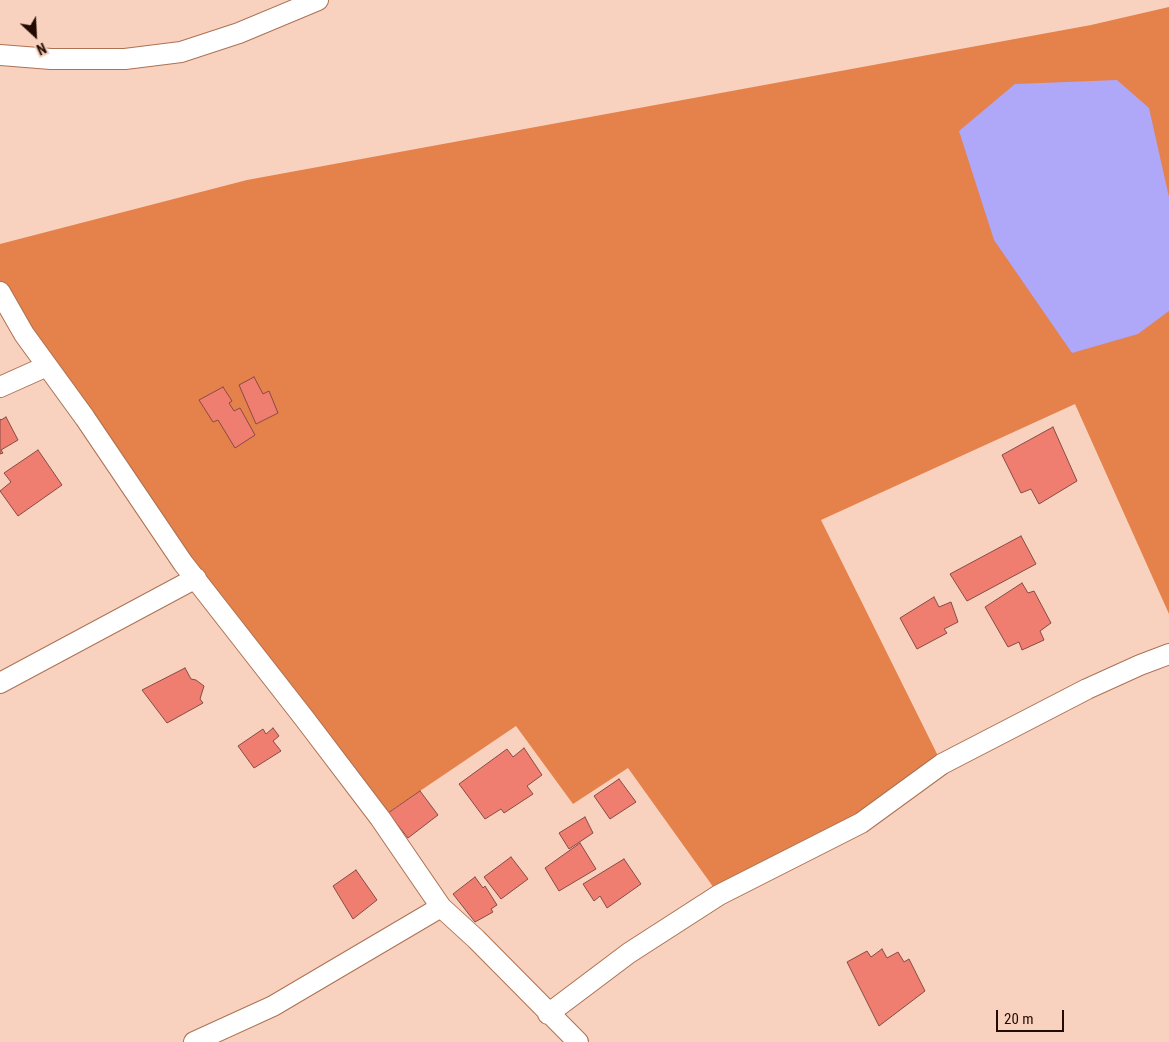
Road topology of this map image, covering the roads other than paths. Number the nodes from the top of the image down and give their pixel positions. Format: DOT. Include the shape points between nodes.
graph roads {
  1 [pos="318,0"];
  2 [pos="0,55"];
  3 [pos="0,292"];
  4 [pos="47,366"];
  5 [pos="0,387"];
  6 [pos="196,578"];
  7 [pos="1169,654"];
  8 [pos="0,683"];
  9 [pos="441,907"];
  10 [pos="548,1014"];
  11 [pos="194,1042"];
  12 [pos="578,1042"];
  1 -- 2 [label="street" via="239,33 181,52 125,59"];
  3 -- 4 [label="street"];
  4 -- 5 [label="street"];
  4 -- 6 [label="street"];
  6 -- 8 [label="street"];
  6 -- 9 [label="street" via="380,818"];
  7 -- 10 [label="street" via="1087,689 942,764 861,823 719,896 637,948"];
  9 -- 10 [label="street"];
  9 -- 11 [label="street" via="273,1006"];
  10 -- 12 [label="street"];
}
